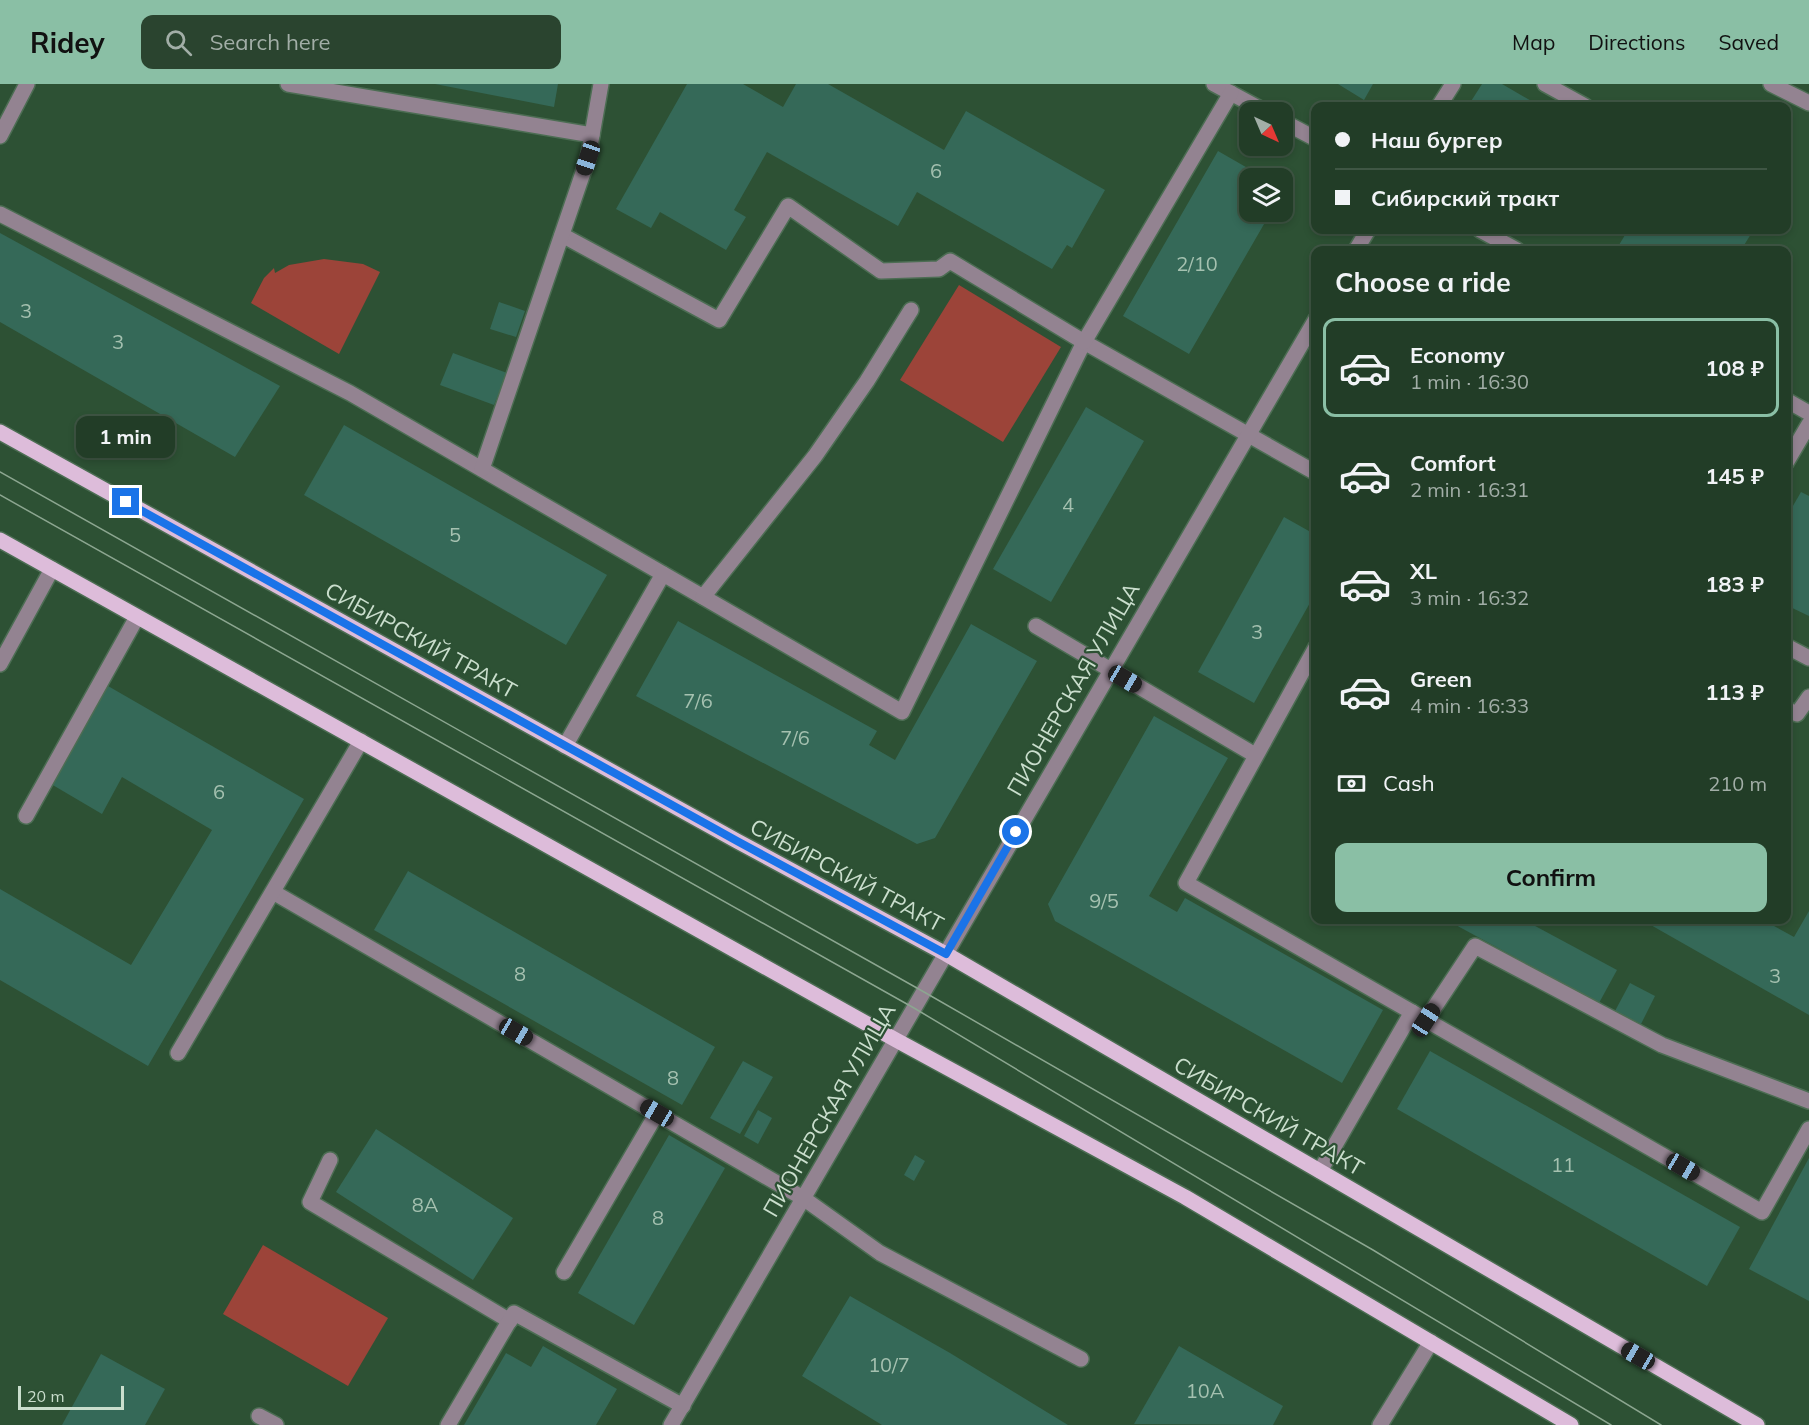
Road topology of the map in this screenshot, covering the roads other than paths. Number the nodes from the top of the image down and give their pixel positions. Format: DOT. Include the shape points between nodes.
graph roads {
  1 [pos="27,84"];
  2 [pos="601,84"];
  3 [pos="1214,84"];
  4 [pos="1453,84"];
  5 [pos="1545,84"];
  6 [pos="1771,84"];
  7 [pos="298,85"];
  8 [pos="1231,93"];
  9 [pos="1248,102"];
  10 [pos="1442,102"];
  11 [pos="1578,102"];
  12 [pos="1809,103"];
  13 [pos="1293,127"];
  14 [pos="592,135"];
  15 [pos="0,136"];
  16 [pos="1311,136"];
  17 [pos="0,214"];
  18 [pos="1487,234"];
  19 [pos="562,235"];
  20 [pos="1510,246"];
  21 [pos="910,310"];
  22 [pos="1311,328"];
  23 [pos="1084,342"];
  24 [pos="1791,403"];
  25 [pos="1809,413"];
  26 [pos="1809,424"];
  27 [pos="0,432"];
  28 [pos="1249,434"];
  29 [pos="1791,455"];
  30 [pos="482,469"];
  31 [pos="1311,470"];
  32 [pos="0,540"];
  33 [pos="52,569"];
  34 [pos="663,574"];
  35 [pos="703,597"];
  36 [pos="137,617"];
  37 [pos="1036,626"];
  38 [pos="1791,649"];
  39 [pos="1311,656"];
  40 [pos="1809,658"];
  41 [pos="0,664"];
  42 [pos="1111,670"];
  43 [pos="1809,697"];
  44 [pos="1791,711"];
  45 [pos="361,741"];
  46 [pos="565,746"];
  47 [pos="1255,755"];
  48 [pos="26,816"];
  49 [pos="273,892"];
  50 [pos="946,954"];
  51 [pos="1412,1012"];
  52 [pos="1426,1020"];
  53 [pos="896,1040"];
  54 [pos="178,1053"];
  55 [pos="1809,1101"];
  56 [pos="657,1113"];
  57 [pos="1809,1129"];
  58 [pos="330,1160"];
  59 [pos="1320,1171"];
  60 [pos="803,1198"];
  61 [pos="564,1272"];
  62 [pos="510,1321"];
  63 [pos="1431,1342"];
  64 [pos="1081,1359"];
  65 [pos="682,1406"];
  66 [pos="259,1416"];
  67 [pos="276,1425"];
  68 [pos="448,1425"];
  69 [pos="671,1425"];
  70 [pos="1380,1425"];
  71 [pos="1571,1425"];
  72 [pos="1757,1425"];
  1 -- 15 [label="street"];
  2 -- 14 [label="street"];
  3 -- 8 [label="street"];
  4 -- 10 [label="street"];
  5 -- 11 [label="street"];
  6 -- 12 [label="street"];
  7 -- 14 [label="street"];
  8 -- 9 [label="street"];
  8 -- 23 [label="street"];
  13 -- 16 [label="street"];
  14 -- 19 [label="street"];
  17 -- 30 [label="street" via="350,393"];
  18 -- 20 [label="street"];
  19 -- 23 [label="street" via="719,320 788,206 882,271 939,269 950,261"];
  19 -- 30 [label="street"];
  21 -- 35 [label="street" via="815,456"];
  22 -- 28 [label="street, ПИОНЕРСКАЯ УЛИЦА"];
  23 -- 28 [label="street" via="1208,415"];
  23 -- 35 [label="street" via="902,712"];
  24 -- 25 [label="street"];
  26 -- 29 [label="street"];
  27 -- 46 [label="main road, СИБИРСКИЙ ТРАКТ"];
  28 -- 31 [label="street"];
  28 -- 42 [label="street, ПИОНЕРСКАЯ УЛИЦА"];
  30 -- 34 [label="street"];
  32 -- 33 [label="main road"];
  33 -- 36 [label="main road"];
  33 -- 41 [label="street"];
  34 -- 35 [label="street"];
  34 -- 46 [label="street"];
  36 -- 45 [label="main road"];
  36 -- 48 [label="street"];
  37 -- 42 [label="street"];
  38 -- 40 [label="street"];
  39 -- 47 [label="street"];
  42 -- 47 [label="street"];
  42 -- 50 [label="street, ПИОНЕРСКАЯ УЛИЦА"];
  43 -- 44 [label="street" via="1797,714"];
  45 -- 49 [label="street"];
  45 -- 53 [label="main road"];
  46 -- 50 [label="main road, СИБИРСКИЙ ТРАКТ"];
  47 -- 51 [label="street" via="1186,883"];
  49 -- 54 [label="street"];
  49 -- 56 [label="street"];
  50 -- 53 [label="street, ПИОНЕРСКАЯ УЛИЦА"];
  50 -- 59 [label="main road, СИБИРСКИЙ ТРАКТ"];
  51 -- 52 [label="street"];
  51 -- 59 [label="street"];
  52 -- 55 [label="street" via="1474,946 1662,1045"];
  52 -- 57 [label="street" via="1762,1212"];
  53 -- 60 [label="street, ПИОНЕРСКАЯ УЛИЦА"];
  53 -- 63 [label="main road" via="1185,1197"];
  56 -- 60 [label="street"];
  56 -- 61 [label="street"];
  58 -- 62 [label="street" via="310,1202"];
  59 -- 72 [label="main road, СИБИРСКИЙ ТРАКТ"];
  60 -- 64 [label="street" via="880,1253"];
  60 -- 65 [label="street, ПИОНЕРСКАЯ УЛИЦА"];
  62 -- 65 [label="street" via="514,1313"];
  62 -- 68 [label="street"];
  63 -- 70 [label="street"];
  63 -- 71 [label="main road"];
  65 -- 69 [label="street, ПИОНЕРСКАЯ УЛИЦА"];
  66 -- 67 [label="street"];
}
